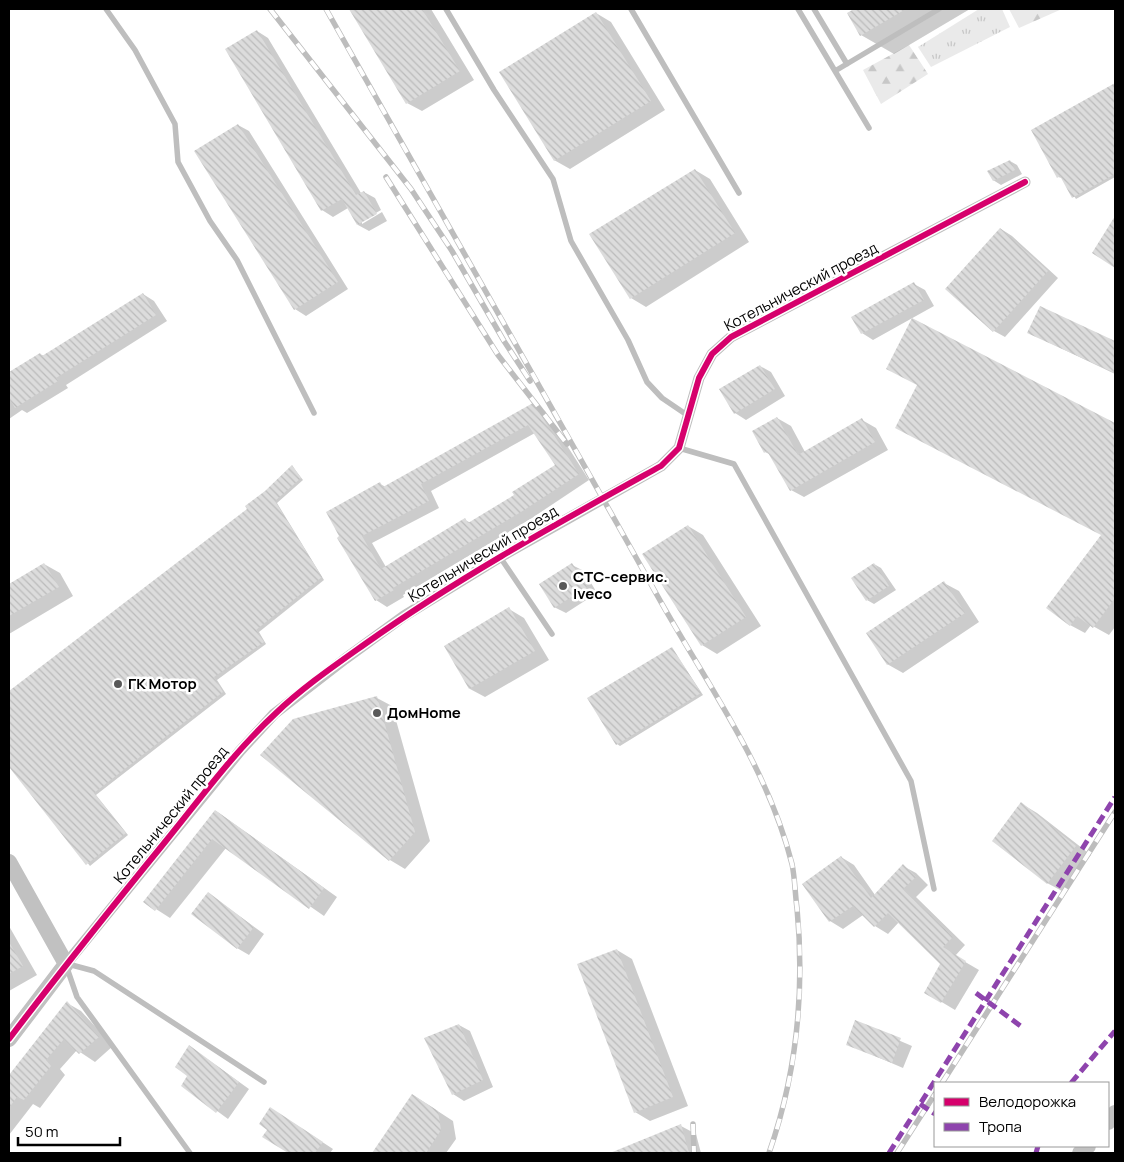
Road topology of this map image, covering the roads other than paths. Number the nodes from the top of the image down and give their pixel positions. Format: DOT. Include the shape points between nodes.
graph roads {
  1 [pos="106,9"];
  2 [pos="446,9"];
  3 [pos="631,9"];
  4 [pos="798,9"];
  5 [pos="824,9"];
  6 [pos="939,9"];
  7 [pos="816,11"];
  8 [pos="847,64"];
  9 [pos="836,71"];
  10 [pos="869,128"];
  11 [pos="1025,182"];
  12 [pos="740,193"];
  13 [pos="314,413"];
  14 [pos="687,415"];
  15 [pos="679,448"];
  16 [pos="500,557"];
  17 [pos="552,634"];
  18 [pos="9,862"];
  19 [pos="934,889"];
  20 [pos="66,964"];
  21 [pos="9,1039"];
  22 [pos="264,1082"];
  23 [pos="190,1153"];
  1 -- 13 [label="lane" via="135,50 175,124 178,162 210,221 238,260"];
  2 -- 14 [label="lane" via="494,90 553,179 571,241 628,340 646,382"];
  3 -- 12 [label="lane"];
  4 -- 9 [label="lane"];
  5 -- 7 [label="lane"];
  6 -- 8 [label="lane"];
  7 -- 8 [label="lane"];
  8 -- 9 [label="lane"];
  9 -- 10 [label="lane"];
  11 -- 14 [label="street, Котельнический проезд" via="731,337 712,354 699,378"];
  14 -- 15 [label="street, Котельнический проезд"];
  15 -- 16 [label="street, Котельнический проезд" via="660,466"];
  15 -- 19 [label="lane" via="734,464 911,781"];
  16 -- 17 [label="lane"];
  16 -- 20 [label="street, Котельнический проезд" via="404,616 274,714"];
  18 -- 20 [label="street"];
  20 -- 21 [label="street, Котельнический проезд"];
  20 -- 22 [label="lane" via="94,971"];
  20 -- 23 [label="lane" via="77,997"];
}
